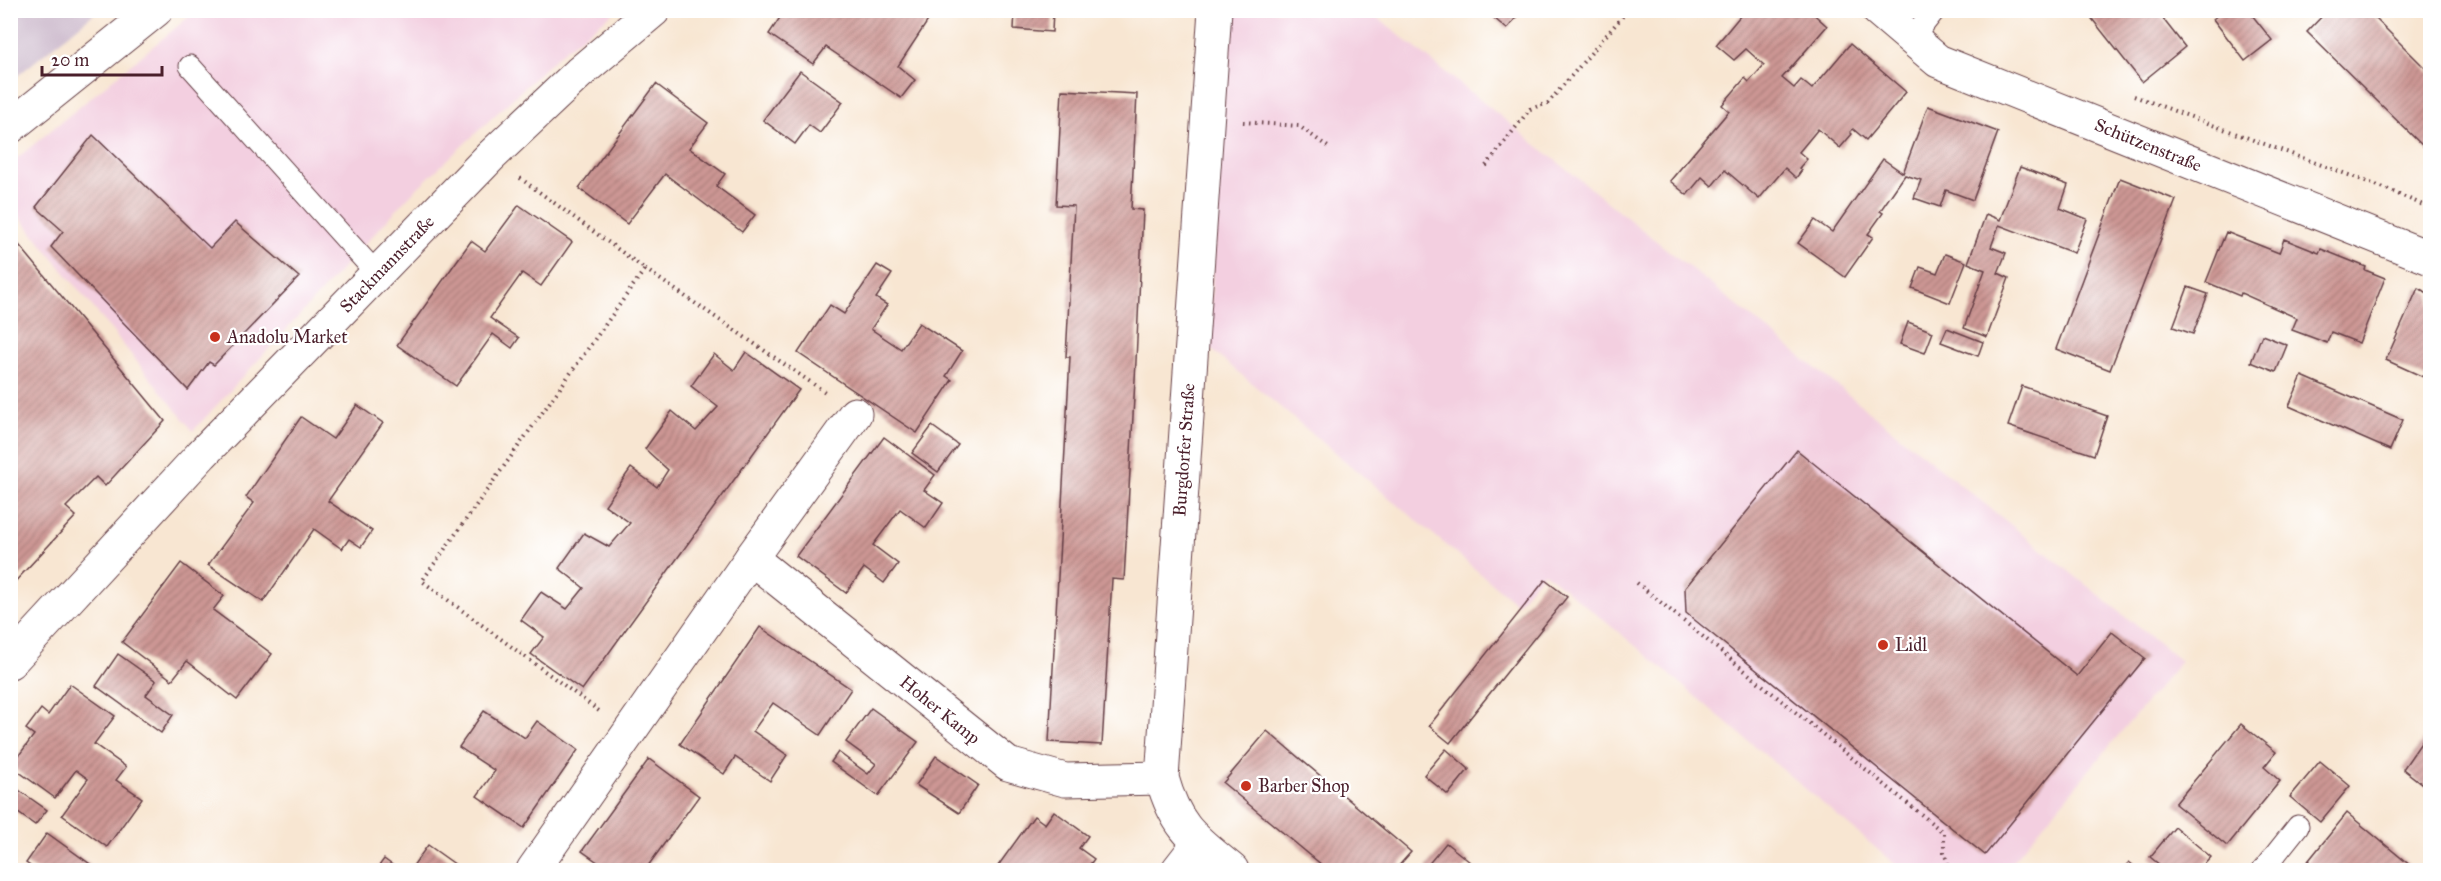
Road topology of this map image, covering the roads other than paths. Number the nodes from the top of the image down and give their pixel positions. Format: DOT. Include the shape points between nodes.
graph roads {
  1 [pos="156,10"];
  2 [pos="654,10"];
  3 [pos="1215,10"];
  4 [pos="1878,10"];
  5 [pos="1935,10"];
  6 [pos="1912,39"];
  7 [pos="190,66"];
  8 [pos="10,127"];
  9 [pos="2430,258"];
  10 [pos="377,274"];
  11 [pos="855,414"];
  12 [pos="751,558"];
  13 [pos="10,662"];
  14 [pos="1162,778"];
  15 [pos="2298,826"];
  16 [pos="1199,843"];
  17 [pos="533,870"];
  18 [pos="1178,870"];
  19 [pos="1232,870"];
  20 [pos="2263,870"];
  1 -- 8 [label="street"];
  2 -- 10 [label="street, Stackmannstraße" via="579,73 490,157"];
  3 -- 14 [label="street, Burgdorfer Straße"];
  4 -- 6 [label="street, Schützenstraße"];
  5 -- 6 [label="lane"];
  6 -- 9 [label="street, Schützenstraße" via="1938,61"];
  7 -- 10 [label="lane"];
  10 -- 13 [label="street, Stackmannstraße" via="202,454"];
  11 -- 12 [label="street"];
  12 -- 14 [label="street, Hoher Kamp" via="1008,764 1065,780"];
  12 -- 17 [label="street"];
  14 -- 16 [label="street, Burgdorfer Straße" via="1180,825"];
  15 -- 20 [label="lane"];
  16 -- 18 [label="street"];
  16 -- 19 [label="street, Burgdorfer Straße"];
}
